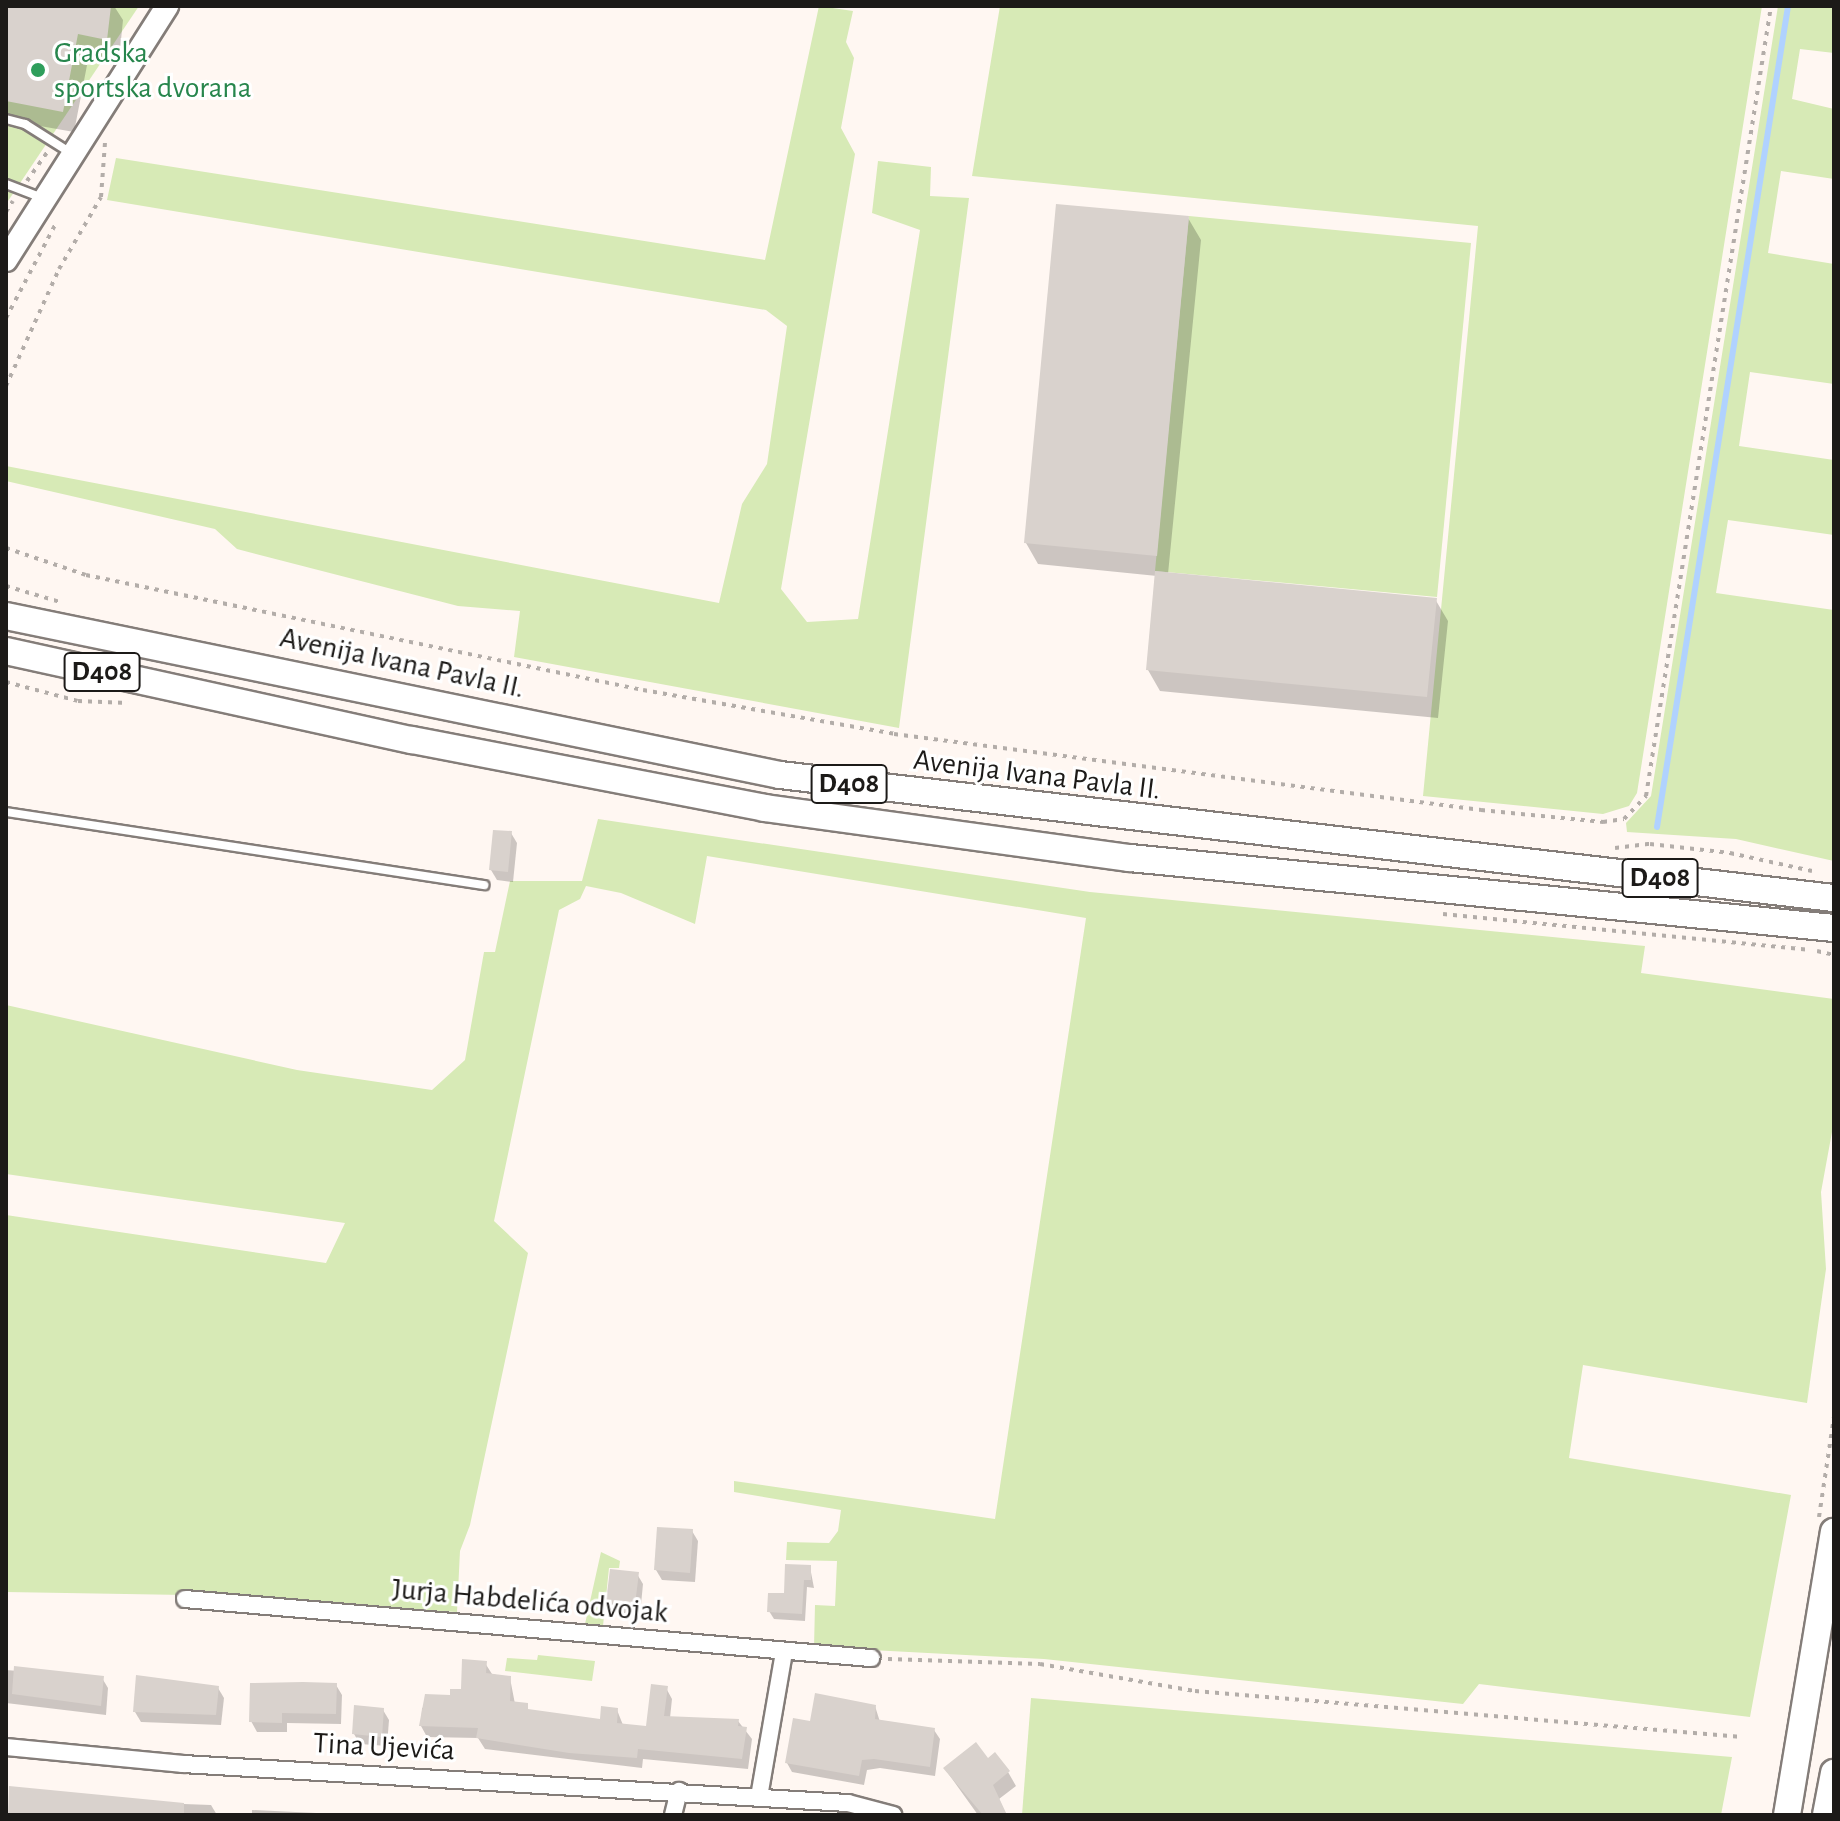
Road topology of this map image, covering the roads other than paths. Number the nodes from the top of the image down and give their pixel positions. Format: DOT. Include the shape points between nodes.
graph roads {
  1 [pos="167,6"];
  2 [pos="6,119"];
  3 [pos="72,154"];
  4 [pos="6,184"];
  5 [pos="43,199"];
  6 [pos="6,260"];
  7 [pos="6,616"];
  8 [pos="6,651"];
  9 [pos="6,812"];
  10 [pos="484,885"];
  11 [pos="1825,889"];
  12 [pos="1750,919"];
  13 [pos="1834,928"];
  14 [pos="1834,938"];
  15 [pos="1834,1532"];
  16 [pos="185,1599"];
  17 [pos="784,1652"];
  18 [pos="871,1658"];
  19 [pos="6,1747"];
  20 [pos="1834,1773"];
  21 [pos="679,1791"];
  22 [pos="759,1797"];
  23 [pos="673,1815"];
  24 [pos="893,1815"];
  25 [pos="1787,1815"];
  26 [pos="1826,1815"];
  1 -- 3 [label="main road"];
  2 -- 3 [label="lane" via="25,124"];
  3 -- 5 [label="main road"];
  4 -- 5 [label="lane"];
  5 -- 6 [label="main road"];
  7 -- 11 [label="main road, Avenija Ivana Pavla II. / D408" via="780,775"];
  8 -- 12 [label="main road, D408" via="412,740 764,808 1130,858 1617,910"];
  9 -- 10 [label="lane"];
  12 -- 13 [label="main road, D408"];
  12 -- 14 [label="main road"];
  15 -- 25 [label="main road"];
  16 -- 17 [label="street, Jurja Habdelića odvojak"];
  17 -- 18 [label="street, Jurja Habdelića odvojak"];
  17 -- 22 [label="street"];
  19 -- 21 [label="street, Tina Ujevića" via="183,1764"];
  20 -- 26 [label="main road"];
  21 -- 22 [label="street, Tina Ujevića"];
  21 -- 23 [label="street"];
  22 -- 24 [label="street, Tina Ujevića" via="848,1803"];
}
